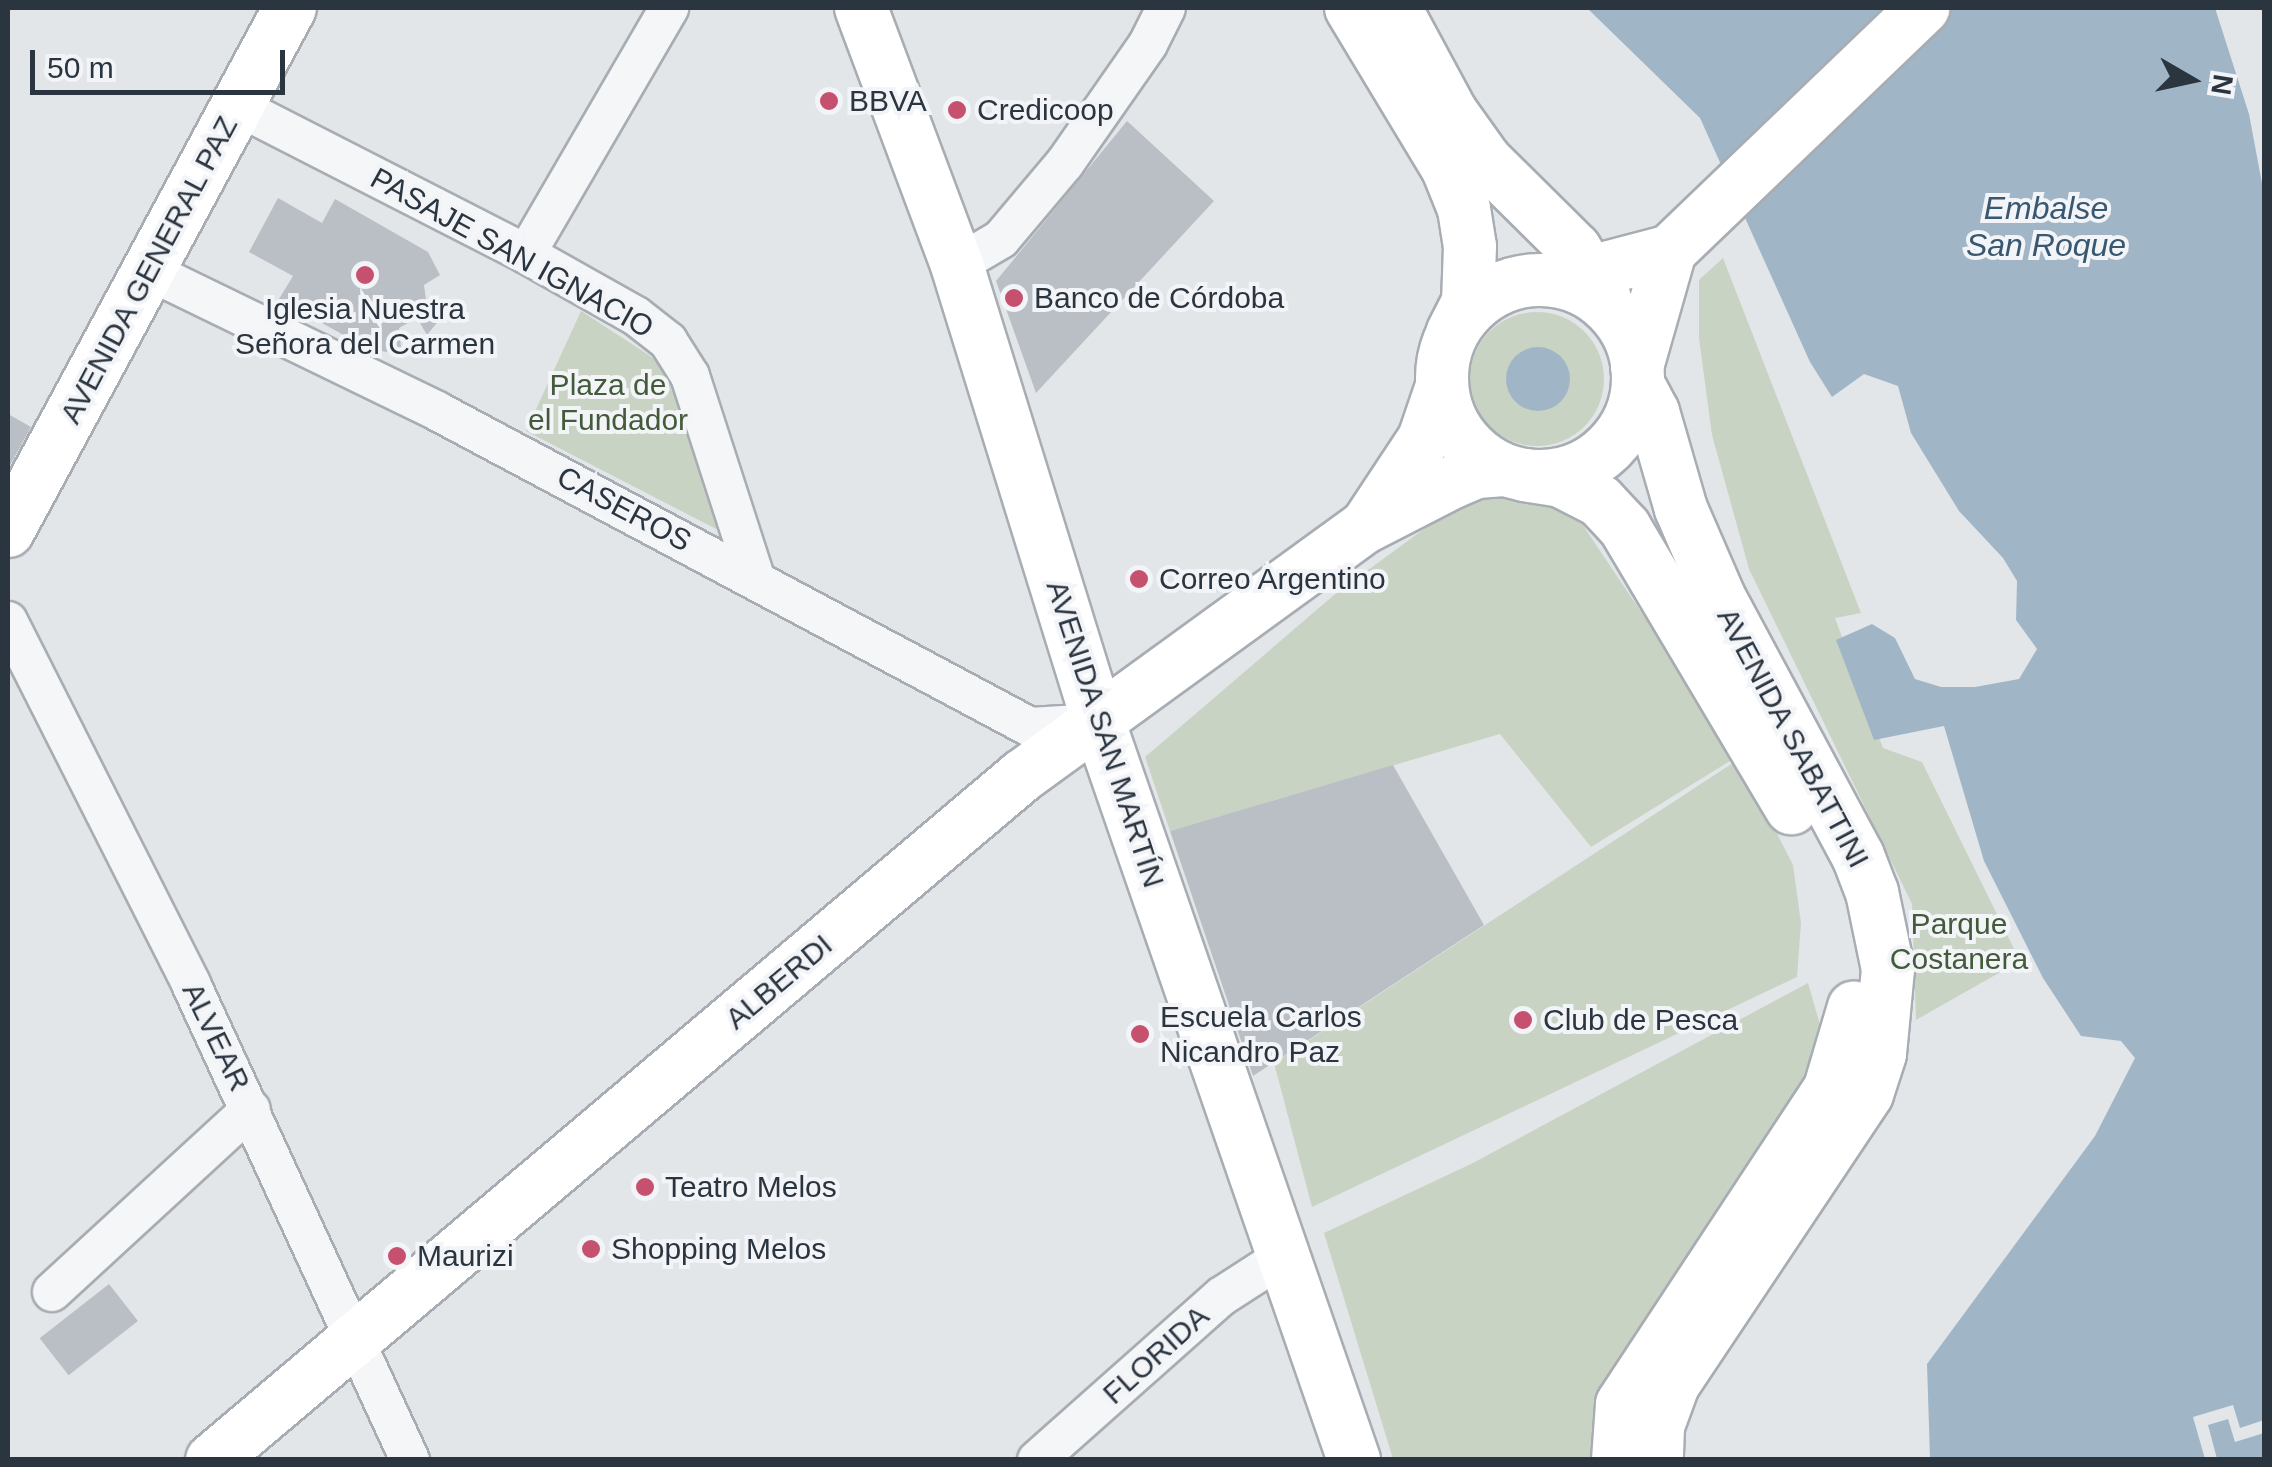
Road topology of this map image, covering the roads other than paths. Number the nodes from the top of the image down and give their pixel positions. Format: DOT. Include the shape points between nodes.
graph roads {
  1 [pos="290,8"];
  2 [pos="669,8"];
  3 [pos="861,8"];
  4 [pos="1166,8"];
  5 [pos="1351,8"];
  6 [pos="1396,8"];
  7 [pos="1924,8"];
  8 [pos="237,106"];
  9 [pos="1670,251"];
  10 [pos="526,254"];
  11 [pos="957,265"];
  12 [pos="151,272"];
  13 [pos="1586,289"];
  14 [pos="1446,362"];
  15 [pos="1637,376"];
  16 [pos="1514,472"];
  17 [pos="1365,528"];
  18 [pos="8,531"];
  19 [pos="755,577"];
  20 [pos="8,621"];
  21 [pos="1099,723"];
  22 [pos="251,1109"];
  23 [pos="1282,1258"];
  24 [pos="52,1292"];
  25 [pos="356,1340"];
  26 [pos="212,1460"];
  27 [pos="410,1460"];
  28 [pos="1037,1460"];
  29 [pos="1354,1460"];
  30 [pos="1618,1460"];
  31 [pos="1657,1460"];
  1 -- 8 [label="main road, AVENIDA GENERAL PAZ"];
  2 -- 10 [label="street"];
  3 -- 11 [label="main road, AVENIDA SAN MARTÍN"];
  4 -- 11 [label="street" via="1064,163 1000,240"];
  5 -- 14 [label="main road" via="1448,168 1464,209 1468,302"];
  6 -- 13 [label="main road" via="1486,162 1575,249"];
  7 -- 9 [label="main road"];
  8 -- 10 [label="street, PASAJE SAN IGNACIO"];
  8 -- 12 [label="main road, AVENIDA GENERAL PAZ"];
  9 -- 13 [label="main road"];
  9 -- 15 [label="main road"];
  10 -- 19 [label="street, PASAJE SAN IGNACIO" via="668,340 690,376"];
  11 -- 21 [label="main road, AVENIDA SAN MARTÍN"];
  12 -- 18 [label="main road, AVENIDA GENERAL PAZ"];
  12 -- 19 [label="street, CASEROS"];
  13 -- 14 [label="main road" via="1510,284 1485,296 1464,315"];
  13 -- 15 [label="main road" via="1632,346"];
  14 -- 16 [label="main road" via="1448,413 1461,436 1480,456"];
  14 -- 17 [label="main road, ALBERDI" via="1424,439"];
  15 -- 16 [label="main road" via="1624,429 1600,454 1570,471"];
  15 -- 31 [label="main road, AVENIDA SABATTINI" via="1681,509 1719,597 1858,856 1888,969 1880,1054 1867,1094 1673,1385 1658,1426"];
  16 -- 17 [label="main road, ALBERDI" via="1477,472"];
  16 -- 30 [label="main road, AVENIDA SABATTINI" via="1561,481 1600,502 1624,528 1832,883 1855,958 1852,1022 1830,1088 1636,1378 1618,1420"];
  17 -- 21 [label="main road, ALBERDI"];
  19 -- 21 [label="street, CASEROS" via="1030,727"];
  20 -- 22 [label="street, ALVEAR"];
  21 -- 23 [label="main road, AVENIDA SAN MARTÍN"];
  21 -- 25 [label="main road, ALBERDI" via="1022,776"];
  22 -- 24 [label="street"];
  22 -- 25 [label="street, ALVEAR"];
  23 -- 28 [label="street, FLORIDA" via="1222,1296"];
  23 -- 29 [label="main road, AVENIDA SAN MARTÍN"];
  25 -- 26 [label="main road, ALBERDI"];
  25 -- 27 [label="street, ALVEAR"];
}
